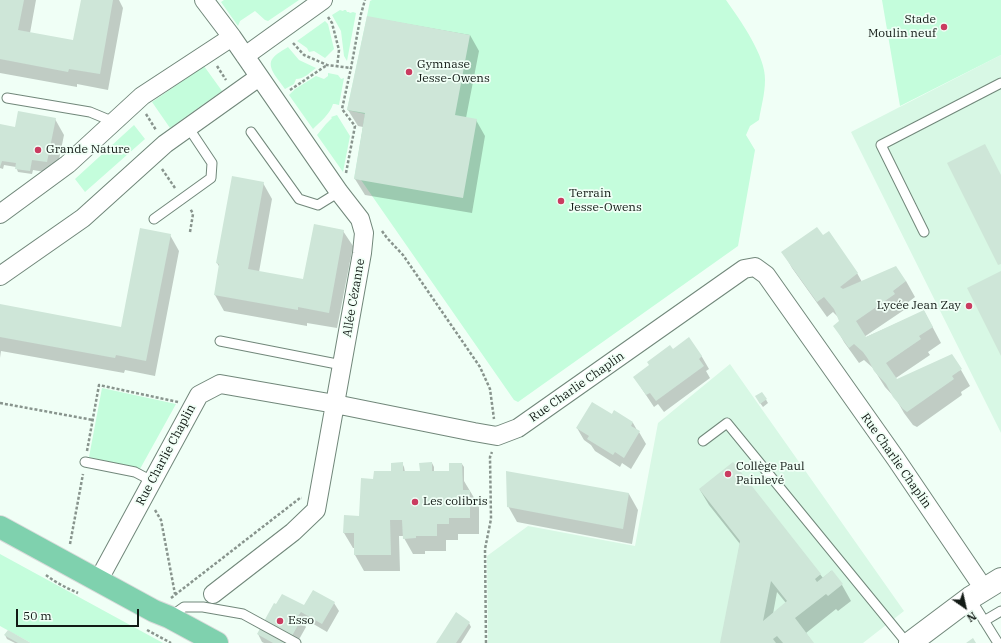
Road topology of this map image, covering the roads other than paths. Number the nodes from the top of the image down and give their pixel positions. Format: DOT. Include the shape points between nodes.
graph roads {
  1 [pos="204,0"];
  2 [pos="325,8"];
  3 [pos="232,37"];
  4 [pos="245,56"];
  5 [pos="259,77"];
  6 [pos="1001,83"];
  7 [pos="7,98"];
  8 [pos="114,122"];
  9 [pos="188,127"];
  10 [pos="251,132"];
  11 [pos="339,192"];
  12 [pos="0,214"];
  13 [pos="154,219"];
  14 [pos="924,232"];
  15 [pos="0,276"];
  16 [pos="220,341"];
  17 [pos="342,365"];
  18 [pos="335,404"];
  19 [pos="703,442"];
  20 [pos="85,462"];
  21 [pos="149,488"];
  22 [pos="0,527"];
  23 [pos="98,581"];
  24 [pos="985,588"];
  25 [pos="213,594"];
  26 [pos="1001,612"];
  27 [pos="161,614"];
  28 [pos="984,621"];
  29 [pos="217,643"];
  30 [pos="296,643"];
  31 [pos="907,643"];
  32 [pos="910,643"];
  33 [pos="998,643"];
  1 -- 3 [label="street, Allée Cézanne"];
  2 -- 4 [label="street"];
  3 -- 4 [label="street, Allée Cézanne"];
  3 -- 8 [label="street" via="142,96"];
  4 -- 5 [label="street, Allée Cézanne"];
  5 -- 9 [label="street"];
  5 -- 11 [label="street, Allée Cézanne"];
  6 -- 14 [label="lane" via="881,145"];
  7 -- 8 [label="lane" via="90,112"];
  8 -- 12 [label="street" via="68,164"];
  9 -- 13 [label="lane" via="212,163 211,178"];
  9 -- 15 [label="street" via="165,144 83,218"];
  10 -- 11 [label="lane" via="299,199 318,205"];
  11 -- 17 [label="street, Allée Cézanne" via="360,219 364,234"];
  16 -- 17 [label="lane"];
  17 -- 18 [label="street, Allée Cézanne"];
  18 -- 21 [label="street, Rue Charlie Chaplin" via="220,384 199,395"];
  18 -- 24 [label="street, Rue Charlie Chaplin" via="497,436 518,428 744,269 755,267 766,275"];
  18 -- 25 [label="street, Allée Cézanne" via="316,510"];
  19 -- 31 [label="lane" via="727,423"];
  20 -- 21 [label="lane" via="135,472"];
  21 -- 23 [label="street, Rue Charlie Chaplin"];
  22 -- 23 [label="main road"];
  23 -- 27 [label="main road"];
  24 -- 28 [label="lane"];
  24 -- 32 [label="main road"];
  26 -- 28 [label="lane"];
  27 -- 29 [label="main road"];
  27 -- 30 [label="lane" via="184,607 203,607 243,614"];
  28 -- 33 [label="lane"];
}
